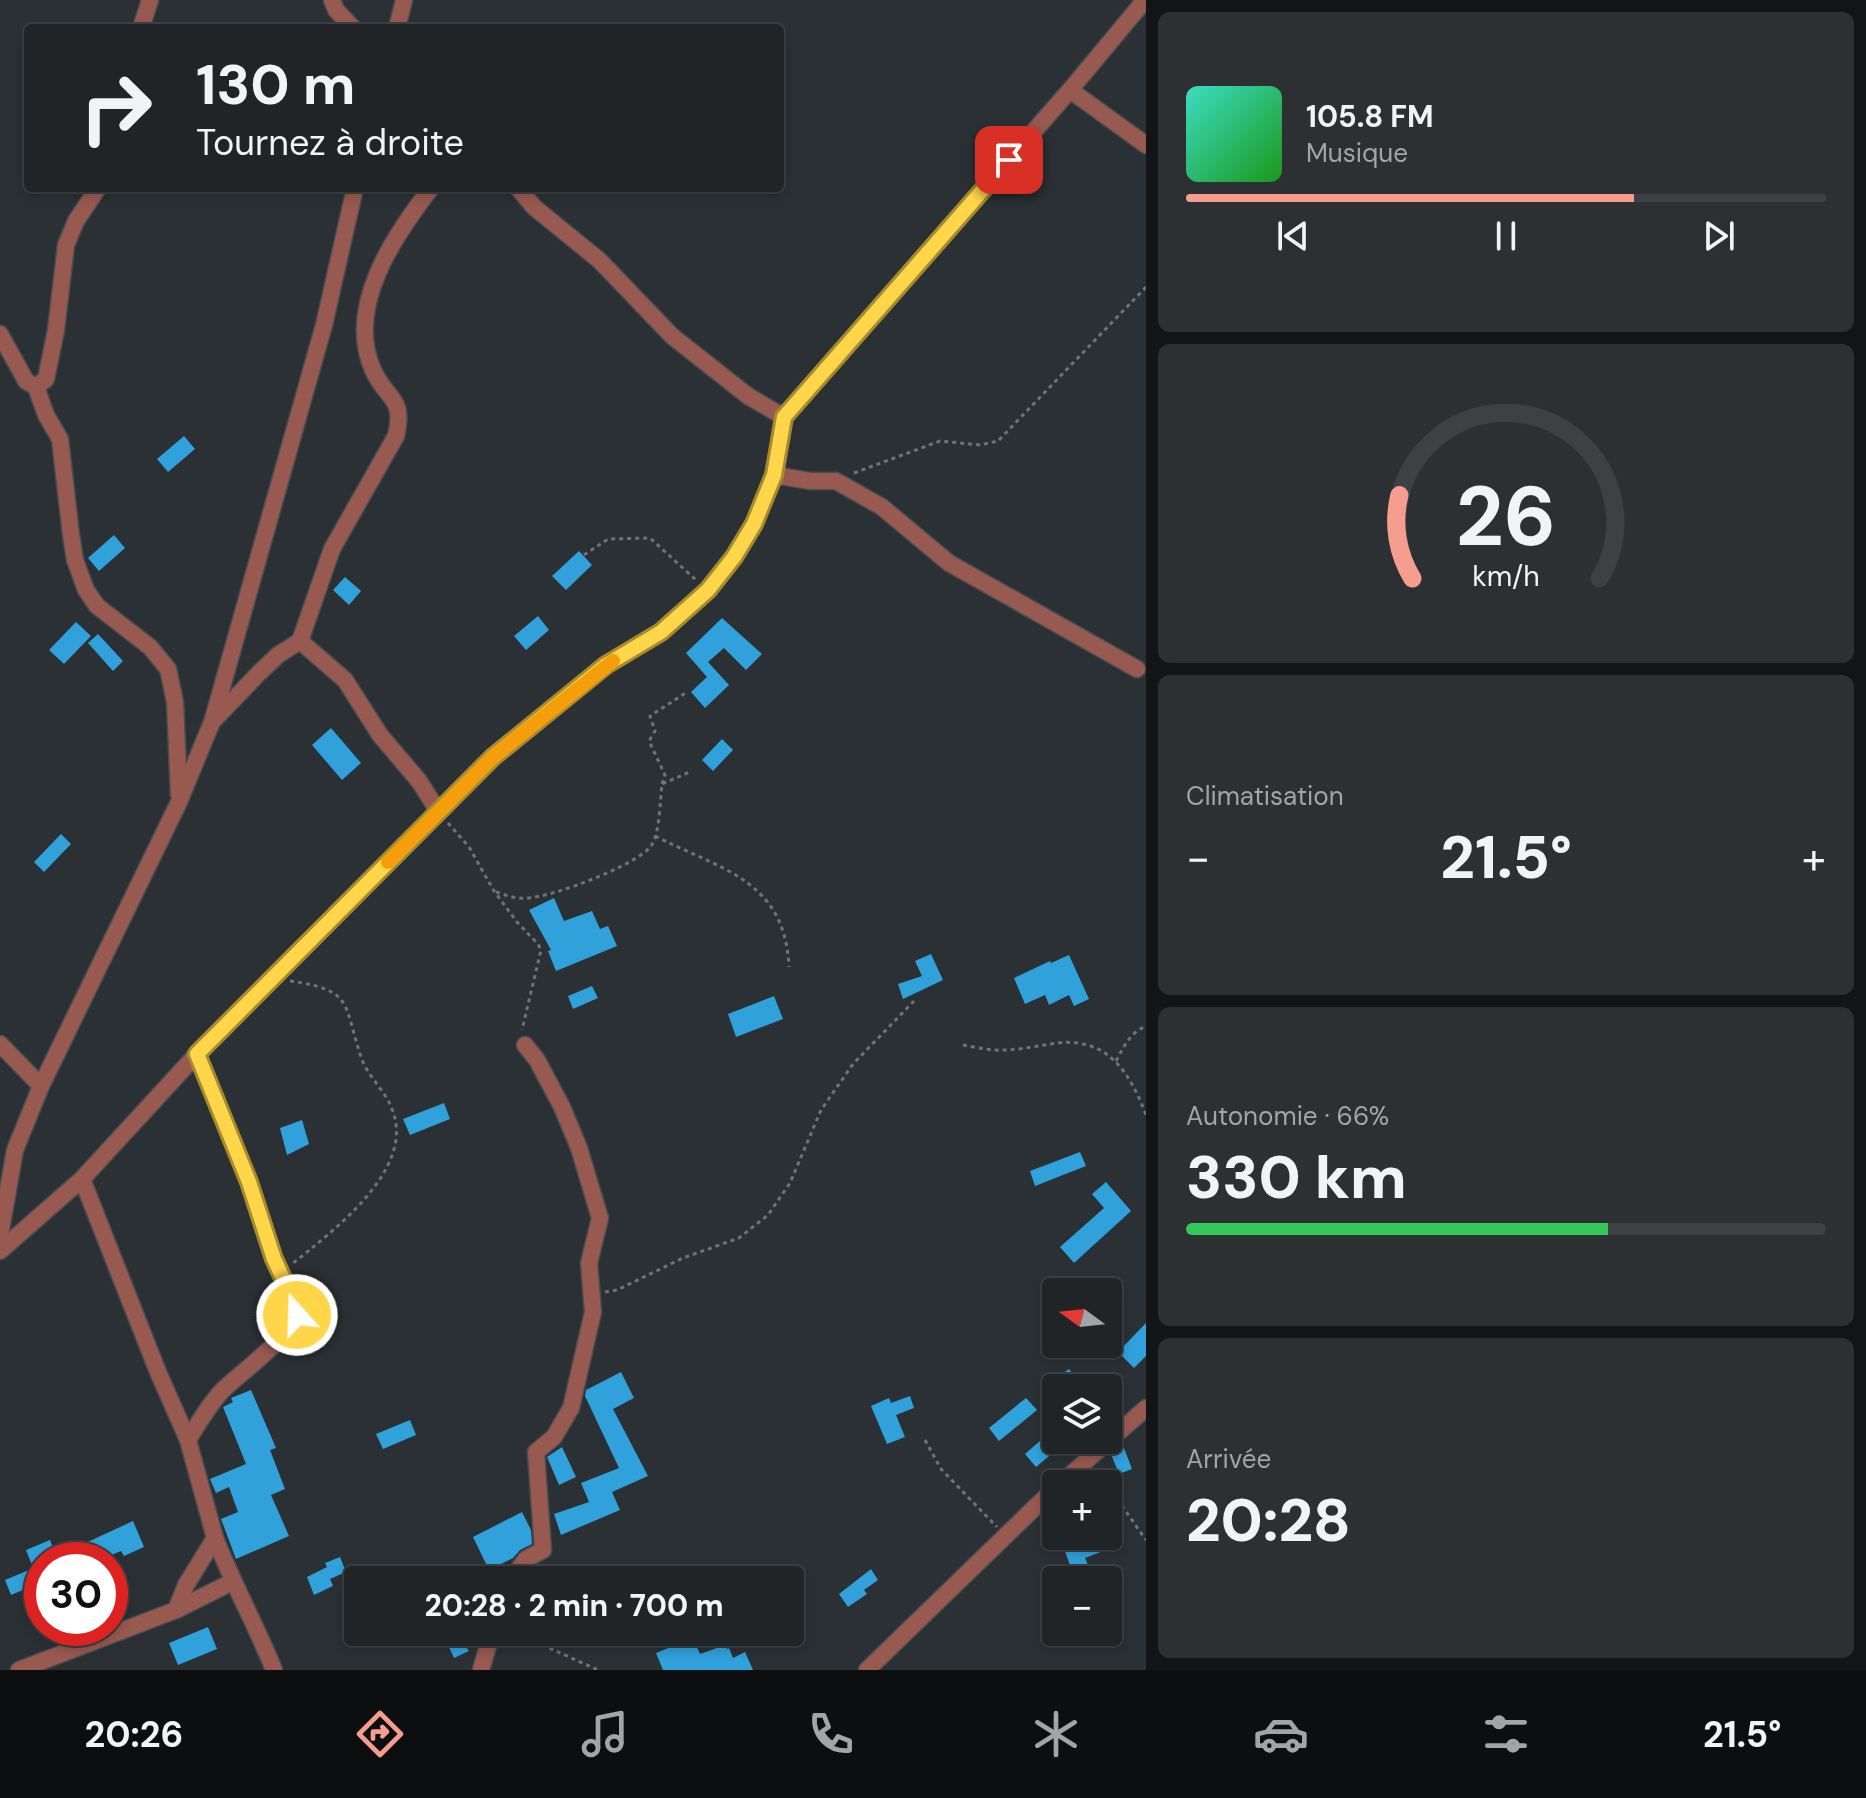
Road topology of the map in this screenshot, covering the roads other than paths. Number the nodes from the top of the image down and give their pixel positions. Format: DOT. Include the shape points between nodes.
graph roads {
  1 [pos="150,0"];
  2 [pos="332,0"];
  3 [pos="404,0"];
  4 [pos="1145,0"];
  5 [pos="142,24"];
  6 [pos="349,24"];
  7 [pos="398,24"];
  8 [pos="1070,90"];
  9 [pos="1146,145"];
  10 [pos="95,192"];
  11 [pos="354,192"];
  12 [pos="428,192"];
  13 [pos="521,192"];
  14 [pos="0,334"];
  15 [pos="36,387"];
  16 [pos="784,417"];
  17 [pos="774,475"];
  18 [pos="300,641"];
  19 [pos="1137,669"];
  20 [pos="212,722"];
  21 [pos="179,802"];
  22 [pos="438,811"];
  23 [pos="0,1044"];
  24 [pos="525,1045"];
  25 [pos="197,1054"];
  26 [pos="41,1086"];
  27 [pos="82,1179"];
  28 [pos="0,1235"];
  29 [pos="0,1251"];
  30 [pos="1146,1408"];
  31 [pos="188,1440"];
  32 [pos="1076,1470"];
  33 [pos="1042,1501"];
  34 [pos="215,1538"];
  35 [pos="521,1566"];
  36 [pos="232,1582"];
  37 [pos="176,1610"];
  38 [pos="488,1646"];
  39 [pos="19,1670"];
  40 [pos="274,1670"];
  41 [pos="481,1670"];
  42 [pos="867,1670"];
  1 -- 5 [label="street"];
  2 -- 6 [label="street"];
  3 -- 7 [label="street"];
  4 -- 8 [label="street"];
  8 -- 9 [label="street"];
  8 -- 16 [label="street"];
  10 -- 15 [label="street" via="66,245 46,379"];
  11 -- 20 [label="street" via="324,325"];
  12 -- 18 [label="street" via="381,263 365,320 374,372 397,403 396,436 332,549"];
  13 -- 16 [label="street" via="599,260 672,336 748,396"];
  14 -- 15 [label="street" via="26,381"];
  15 -- 21 [label="street" via="60,439 75,560 86,590 168,669 175,702"];
  16 -- 17 [label="street"];
  17 -- 19 [label="street" via="836,481 882,507 949,563"];
  17 -- 22 [label="street" via="754,524 708,590 661,632 606,665 493,757"];
  18 -- 20 [label="street" via="278,655"];
  18 -- 22 [label="street" via="345,680"];
  20 -- 21 [label="street"];
  21 -- 26 [label="street"];
  22 -- 25 [label="street"];
  23 -- 26 [label="street"];
  24 -- 35 [label="street" via="562,1107 600,1218 589,1263 593,1312 571,1408 554,1437 536,1452 543,1550"];
  25 -- 27 [label="street"];
  25 -- 31 [label="street" via="297,1308 295,1321 221,1393"];
  26 -- 28 [label="street" via="15,1150"];
  27 -- 29 [label="street"];
  27 -- 31 [label="street"];
  30 -- 32 [label="street"];
  31 -- 34 [label="street"];
  33 -- 42 [label="street"];
  34 -- 36 [label="street"];
  34 -- 37 [label="street"];
  36 -- 37 [label="street"];
  36 -- 40 [label="street"];
  37 -- 39 [label="street"];
  38 -- 41 [label="street"];
}
